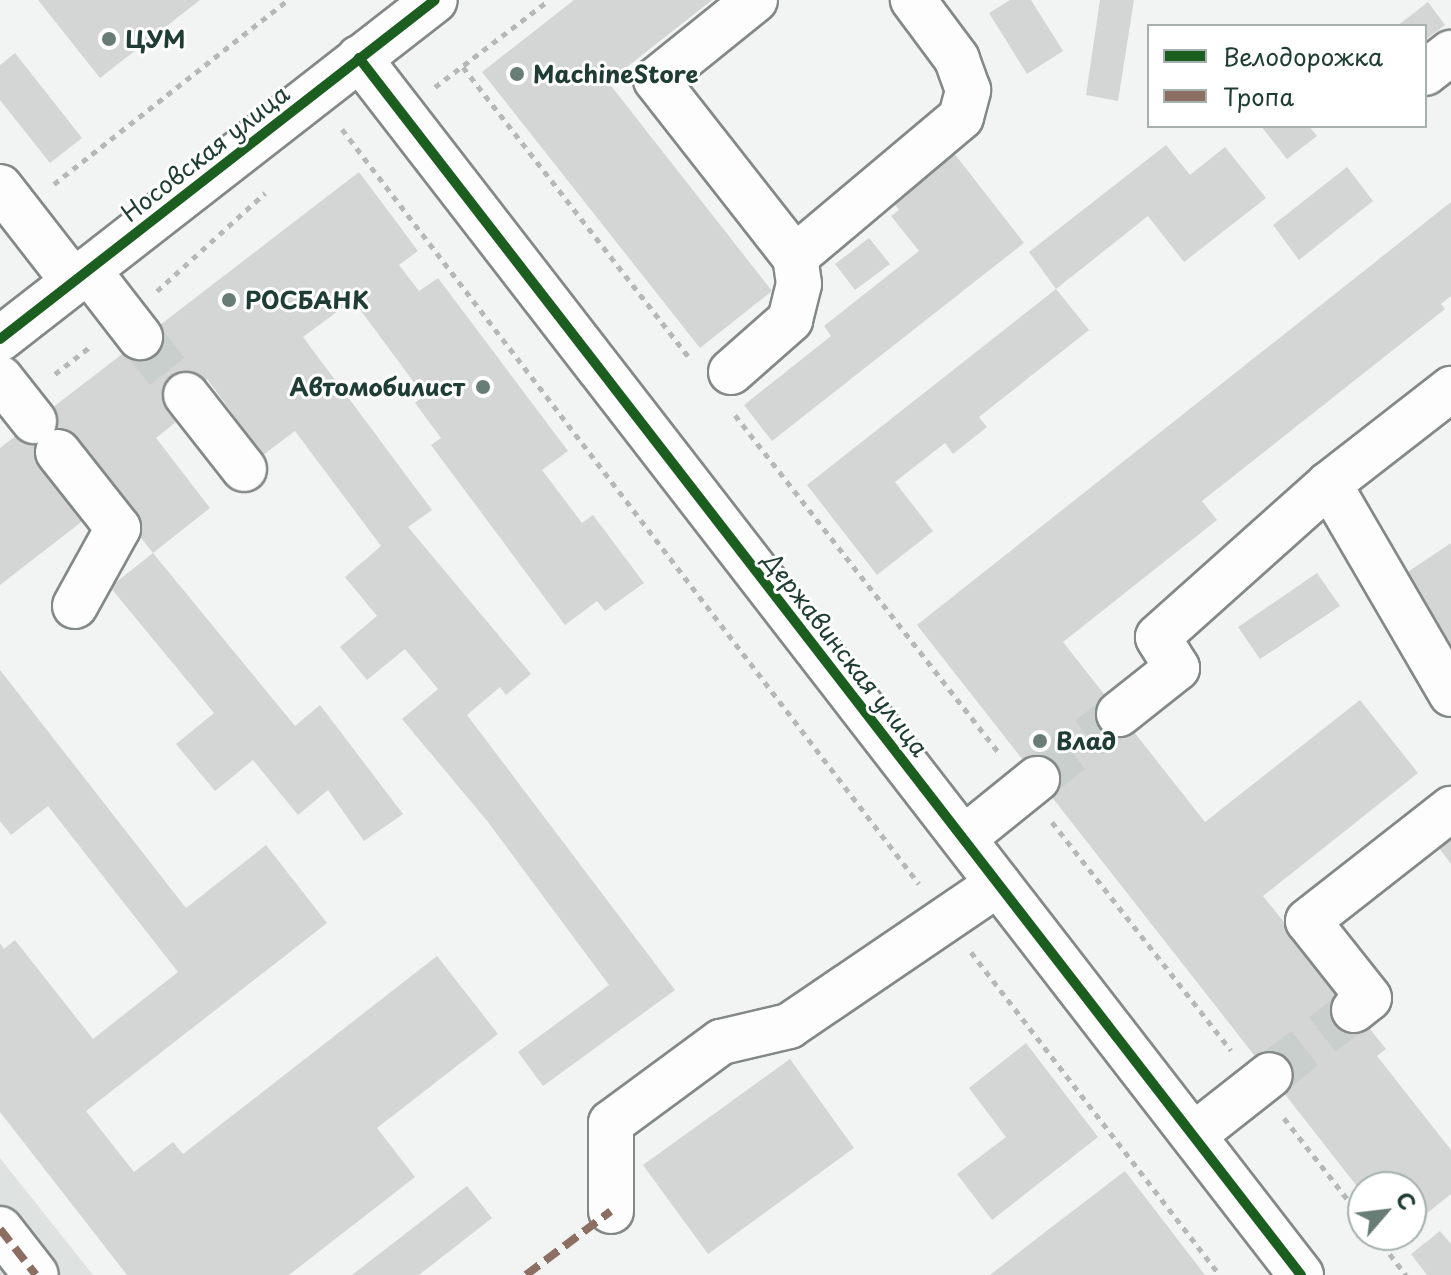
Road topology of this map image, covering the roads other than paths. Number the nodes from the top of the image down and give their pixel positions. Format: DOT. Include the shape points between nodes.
graph roads {
  1 [pos="435,0"];
  2 [pos="755,0"];
  3 [pos="913,0"];
  4 [pos="1451,53"];
  5 [pos="359,58"];
  6 [pos="1427,71"];
  7 [pos="12,203"];
  8 [pos="795,257"];
  9 [pos="81,276"];
  10 [pos="134,328"];
  11 [pos="0,339"];
  12 [pos="717,380"];
  13 [pos="1451,389"];
  14 [pos="186,395"];
  15 [pos="28,413"];
  16 [pos="244,469"];
  17 [pos="1329,484"];
  18 [pos="75,606"];
  19 [pos="1451,694"];
  20 [pos="1119,714"];
  21 [pos="1032,783"];
  22 [pos="1451,809"];
  23 [pos="964,838"];
  24 [pos="998,884"];
  25 [pos="1354,1010"];
  26 [pos="1264,1080"];
  27 [pos="1195,1134"];
  28 [pos="611,1211"];
  29 [pos="0,1229"];
  30 [pos="36,1275"];
  31 [pos="1301,1275"];
  1 -- 5 [label="street, Носовская улица"];
  2 -- 8 [label="street" via="656,80"];
  3 -- 8 [label="street" via="957,59 968,90 961,117"];
  4 -- 6 [label="street"];
  5 -- 9 [label="street, Носовская улица"];
  5 -- 23 [label="street, Державинская улица"];
  7 -- 9 [label="street"];
  8 -- 12 [label="street" via="799,284 790,320"];
  9 -- 10 [label="street"];
  9 -- 11 [label="street, Носовская улица"];
  13 -- 17 [label="street"];
  14 -- 16 [label="street"];
  15 -- 18 [label="street" via="118,528"];
  17 -- 19 [label="street"];
  17 -- 20 [label="street" via="1158,637 1177,668"];
  21 -- 23 [label="street"];
  22 -- 25 [label="street" via="1308,921 1369,998"];
  23 -- 24 [label="street, Державинская улица"];
  24 -- 27 [label="street, Державинская улица"];
  24 -- 28 [label="street" via="789,1026 721,1042 611,1123"];
  26 -- 27 [label="street"];
  27 -- 31 [label="street, Державинская улица"];
  29 -- 30 [label="street"];
}
